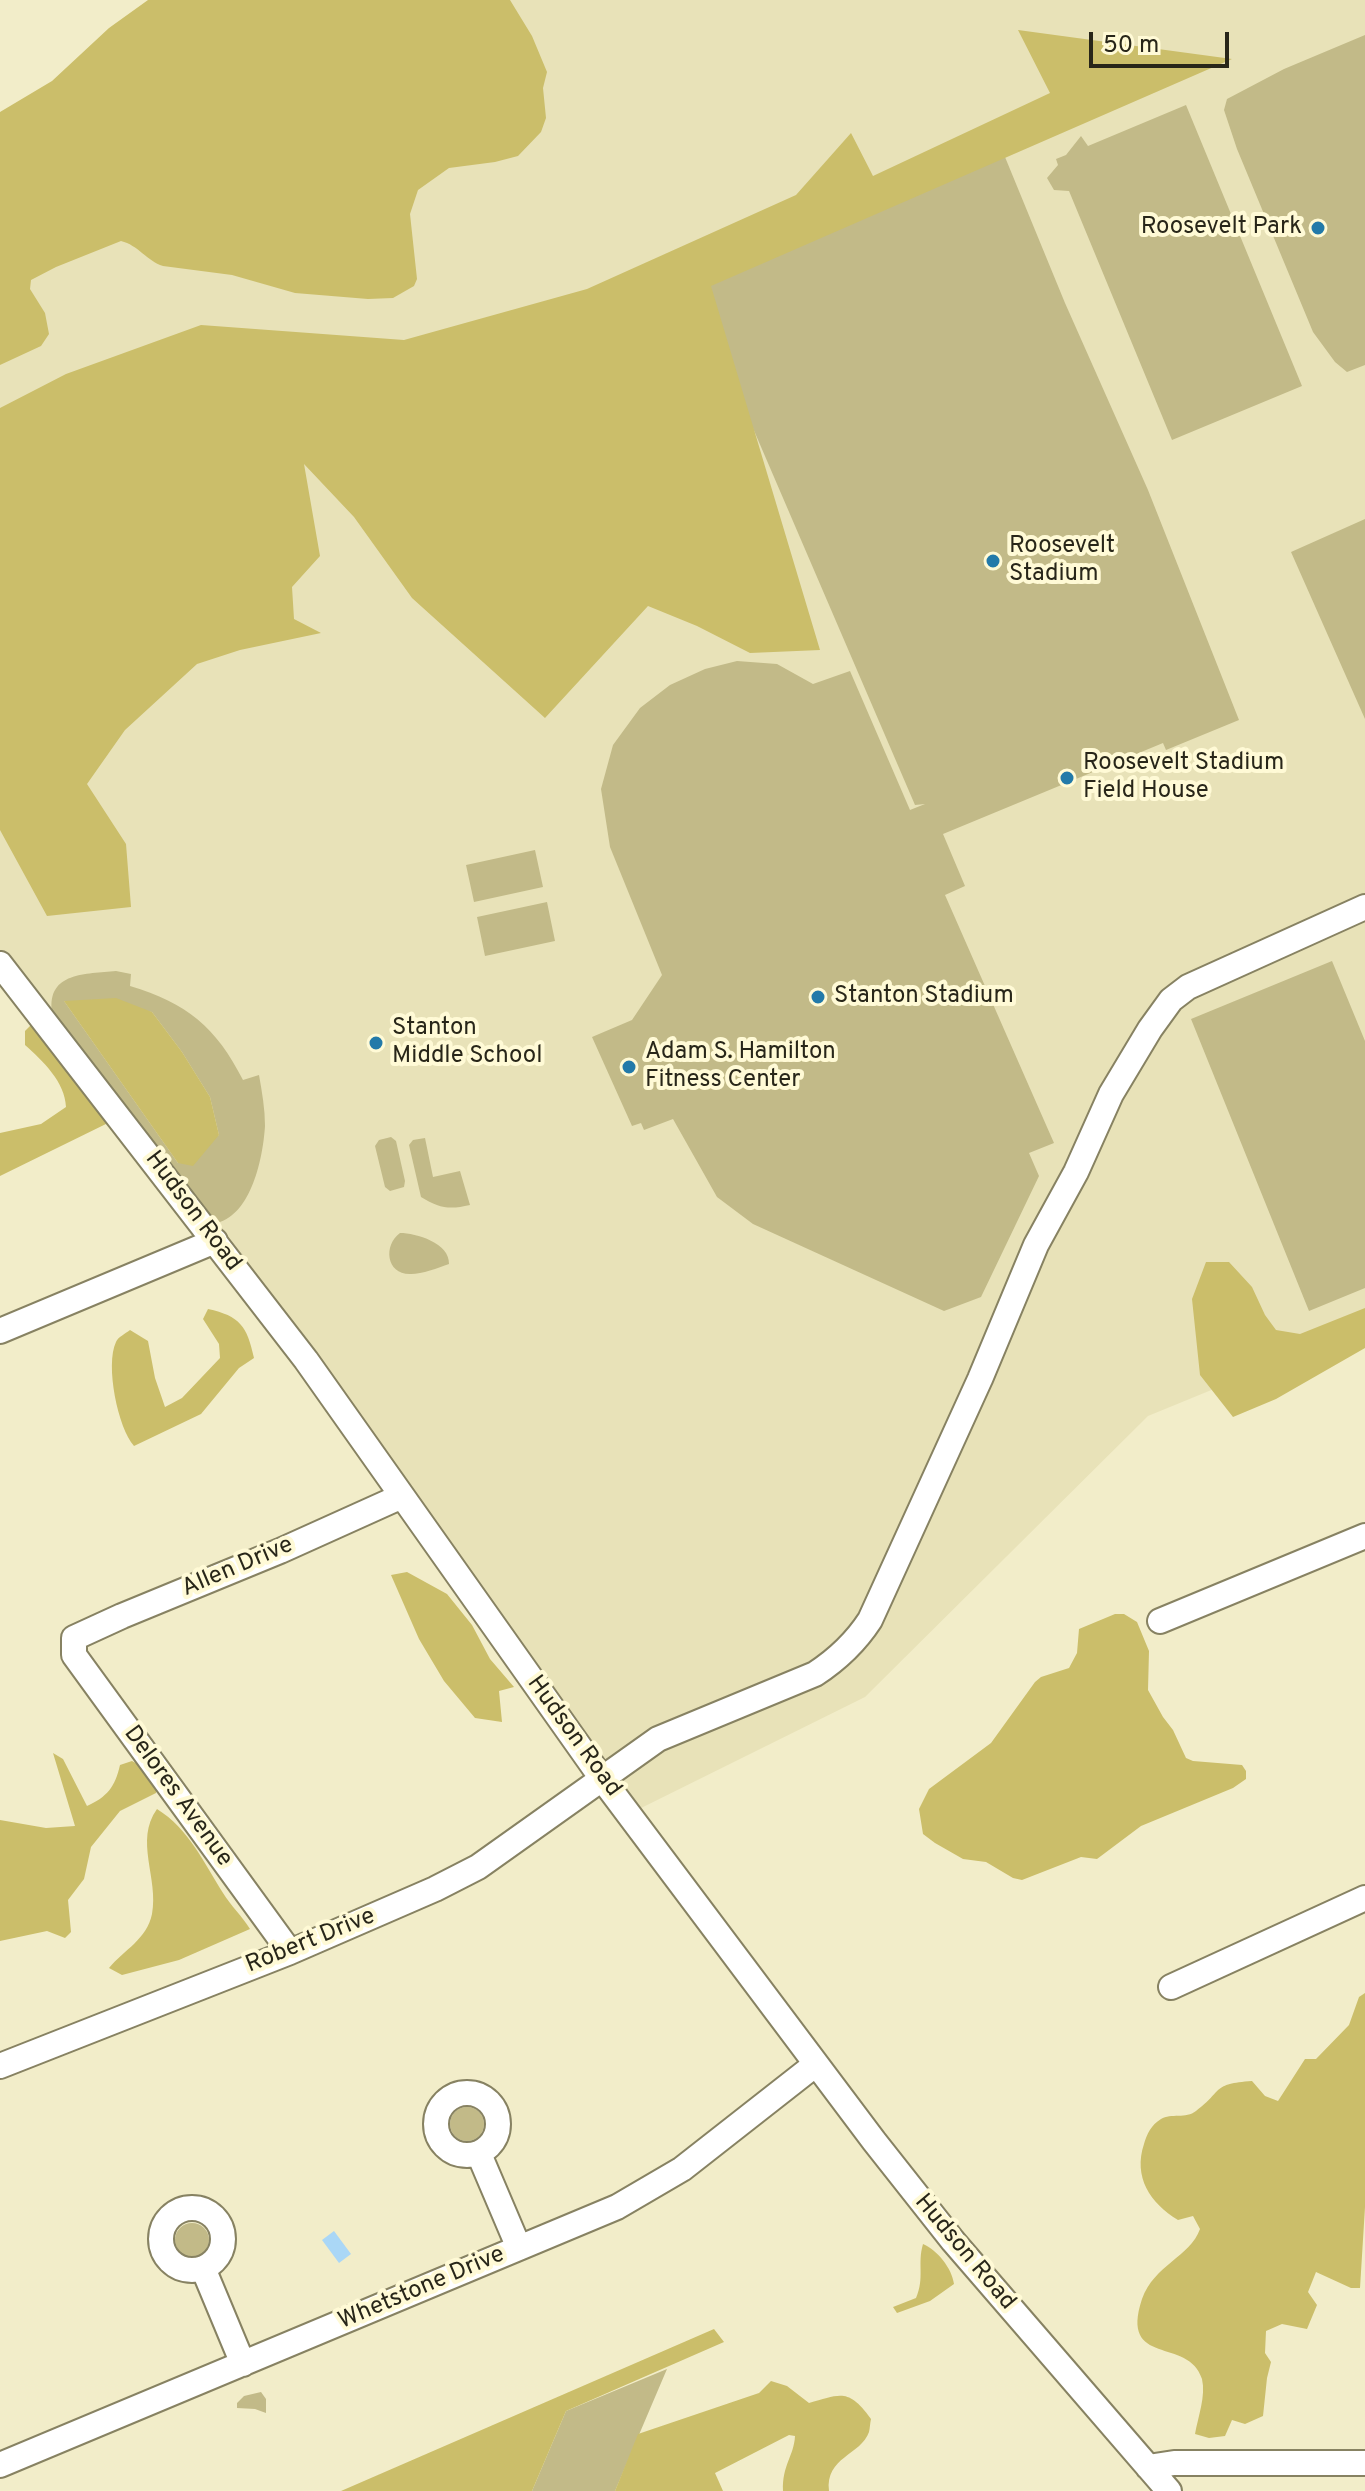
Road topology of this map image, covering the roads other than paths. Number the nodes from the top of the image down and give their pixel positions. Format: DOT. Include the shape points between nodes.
graph roads {
  1 [pos="1365,907"];
  2 [pos="0,964"];
  3 [pos="215,1241"];
  4 [pos="0,1331"];
  5 [pos="402,1496"];
  6 [pos="1365,1536"];
  7 [pos="1160,1621"];
  8 [pos="74,1638"];
  9 [pos="603,1780"];
  10 [pos="1365,1898"];
  11 [pos="290,1952"];
  12 [pos="1171,1987"];
  13 [pos="816,2064"];
  14 [pos="0,2066"];
  15 [pos="479,2154"];
  16 [pos="519,2248"];
  17 [pos="203,2268"];
  18 [pos="243,2364"];
  19 [pos="1365,2463"];
  20 [pos="0,2465"];
  21 [pos="1148,2467"];
  22 [pos="1169,2491"];
  1 -- 9 [label="street, Robert Drive" via="1188,987 1150,1029 1111,1094 1036,1245 899,1559 859,1636 815,1674 658,1739"];
  2 -- 3 [label="street, Hudson Road"];
  3 -- 4 [label="street"];
  3 -- 5 [label="street, Hudson Road"];
  5 -- 8 [label="street, Allen Drive"];
  5 -- 9 [label="street, Hudson Road"];
  6 -- 7 [label="street"];
  8 -- 11 [label="street, Delores Avenue" via="74,1655"];
  9 -- 11 [label="street, Robert Drive" via="465,1874"];
  9 -- 13 [label="street, Hudson Road"];
  10 -- 12 [label="street"];
  11 -- 14 [label="street, Robert Drive"];
  13 -- 16 [label="street, Whetstone Drive" via="647,2192"];
  13 -- 21 [label="street, Hudson Road" via="953,2241"];
  15 -- 16 [label="street"];
  16 -- 18 [label="street, Whetstone Drive"];
  17 -- 18 [label="street"];
  18 -- 20 [label="street, Whetstone Drive"];
  19 -- 21 [label="street"];
  21 -- 22 [label="street, Hudson Road"];
}
